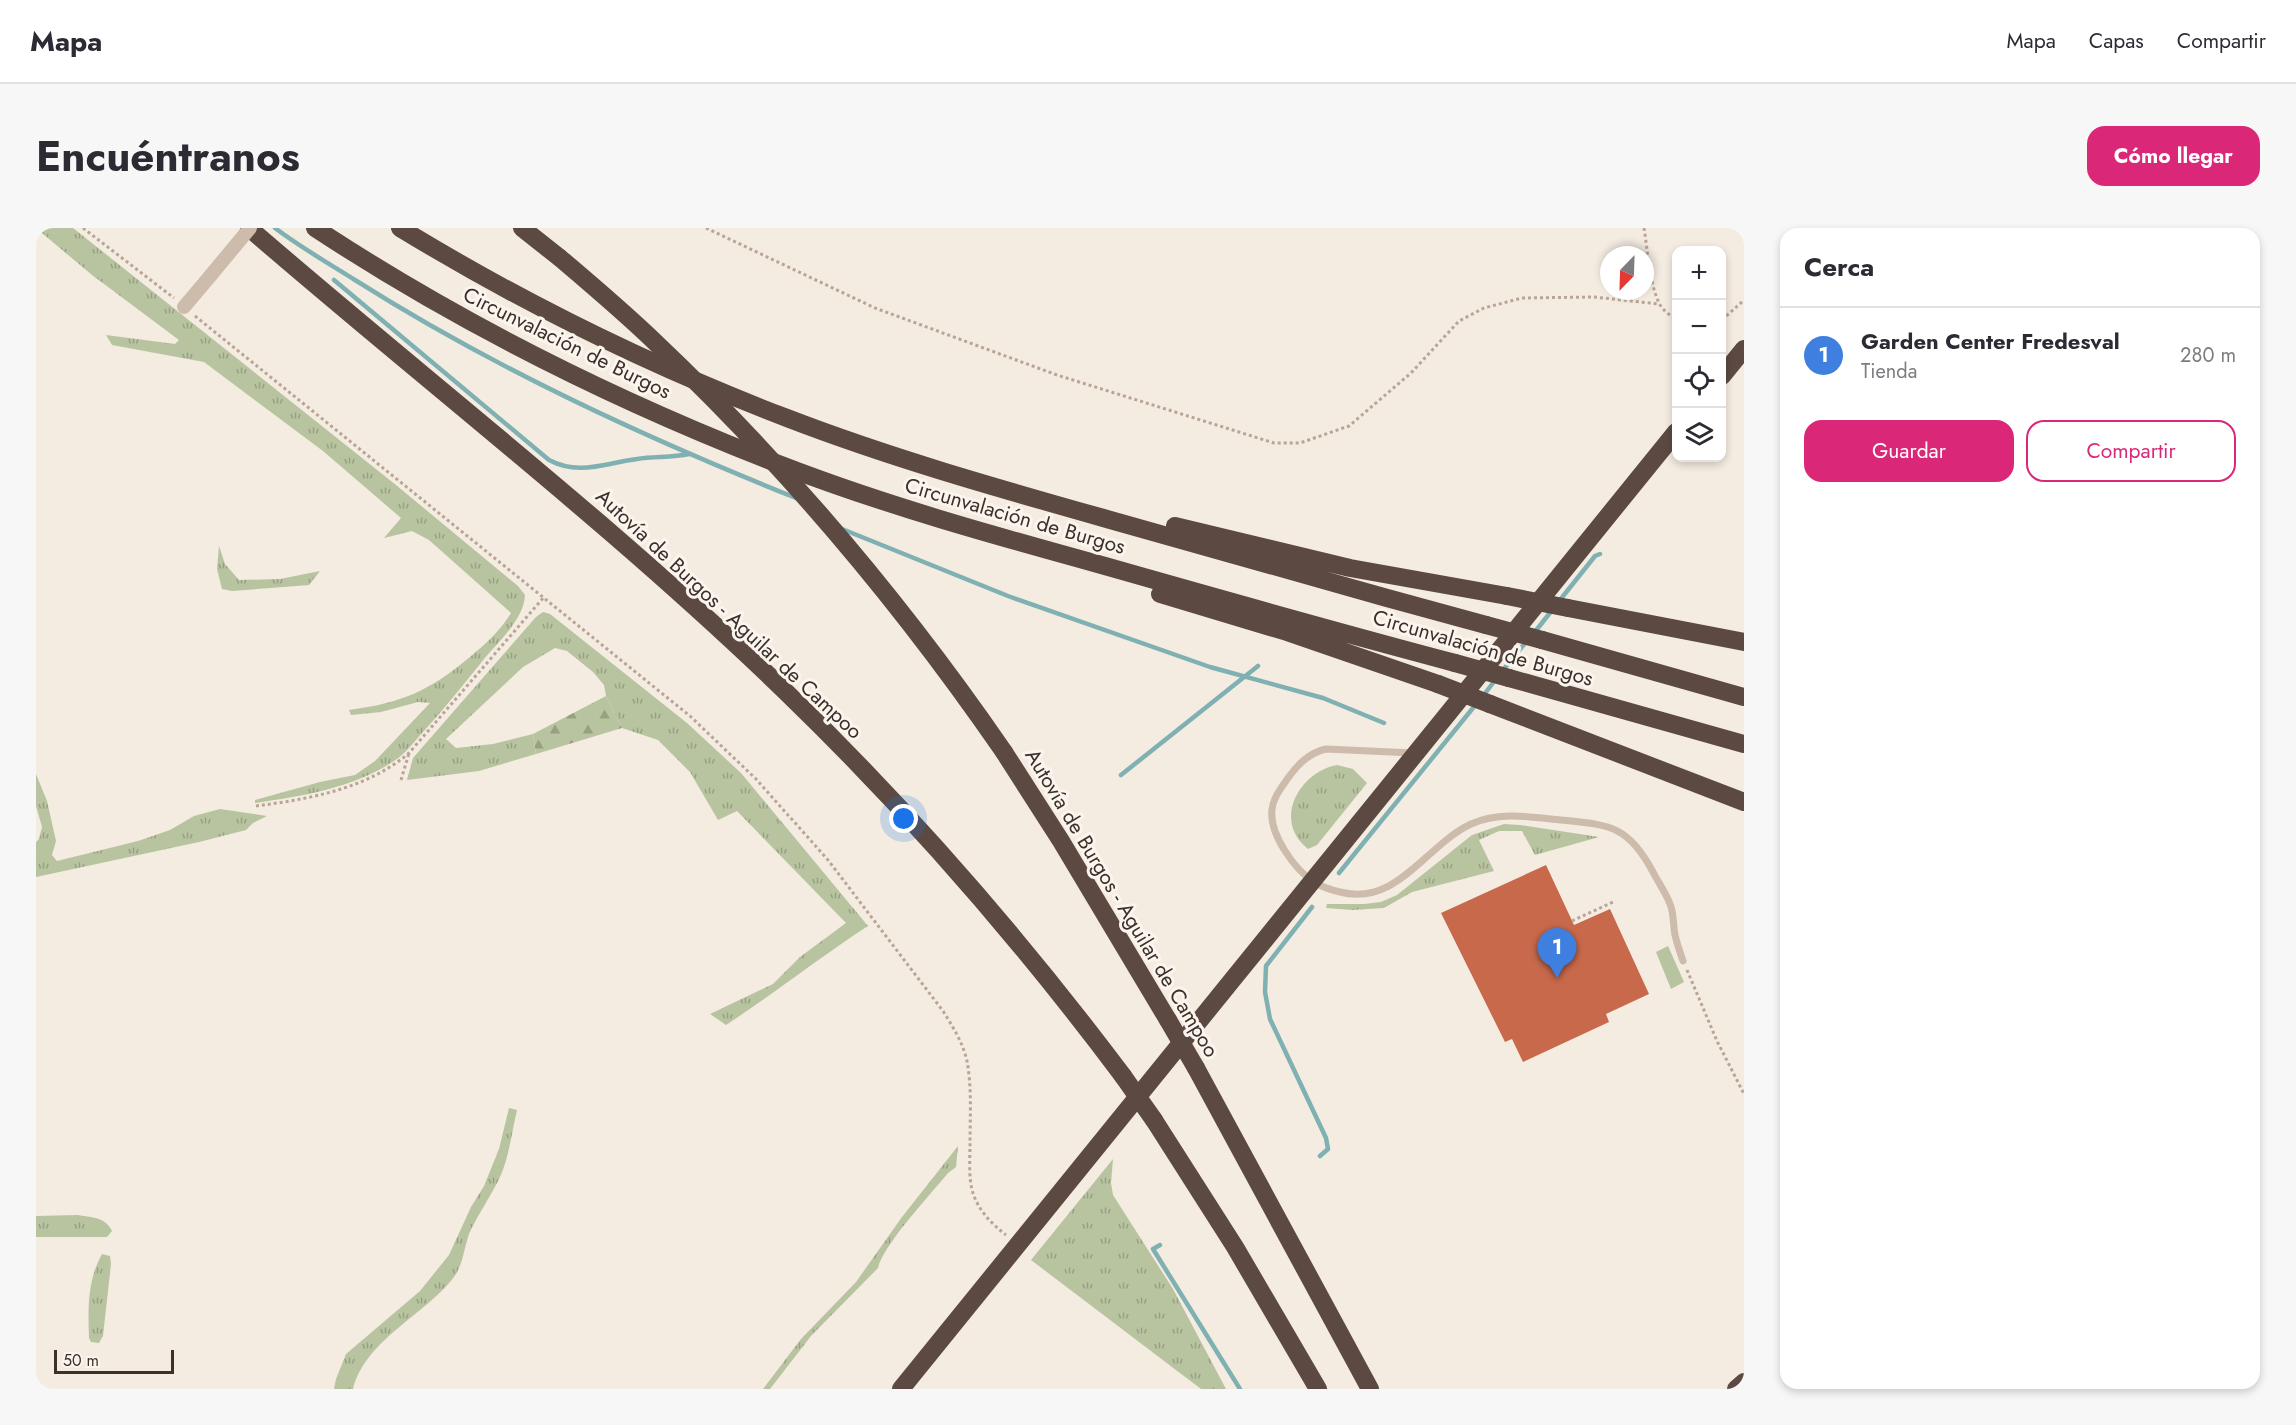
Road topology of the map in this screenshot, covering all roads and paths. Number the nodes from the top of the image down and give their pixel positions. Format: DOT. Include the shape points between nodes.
graph roads {
  1 [pos="82,228"];
  2 [pos="249,228"];
  3 [pos="315,228"];
  4 [pos="400,228"];
  5 [pos="522,228"];
  6 [pos="706,228"];
  7 [pos="1644,228"];
  8 [pos="1744,300"];
  9 [pos="1659,304"];
  10 [pos="184,307"];
  11 [pos="1672,316"];
  12 [pos="1726,316"];
  13 [pos="1744,349"];
  14 [pos="1726,371"];
  15 [pos="820,431"];
  16 [pos="1672,438"];
  17 [pos="866,495"];
  18 [pos="544,597"];
  19 [pos="1568,608"];
  20 [pos="1744,635"];
  21 [pos="1744,642"];
  22 [pos="1744,697"];
  23 [pos="1744,744"];
  24 [pos="409,753"];
  25 [pos="1415,753"];
  26 [pos="401,780"];
  27 [pos="1744,802"];
  28 [pos="256,806"];
  29 [pos="1312,881"];
  30 [pos="1615,901"];
  31 [pos="1572,921"];
  32 [pos="1683,961"];
  33 [pos="1744,1094"];
  34 [pos="1018,1245"];
  35 [pos="1744,1382"];
  36 [pos="901,1389"];
  37 [pos="1318,1389"];
  38 [pos="1370,1389"];
  39 [pos="1736,1389"];
  1 -- 10 [label="path"];
  2 -- 10 [label="street, bridge"];
  2 -- 37 [label="highway, Autovía de Burgos - Aguilar de Campoo, bridge" via="705,617 870,777 990,909 1123,1076 1230,1238"];
  3 -- 17 [label="highway, Circunvalación de Burgos" via="437,303 586,381 688,427"];
  4 -- 15 [label="highway, Circunvalación de Burgos" via="590,332"];
  5 -- 38 [label="highway, Autovía de Burgos - Aguilar de Campoo, bridge" via="682,368 802,492 948,672 1061,841 1168,1020"];
  6 -- 9 [label="path" via="875,308 1057,375 1274,443 1300,443 1349,426 1412,373 1459,321 1484,308 1522,298 1594,297"];
  7 -- 9 [label="path"];
  8 -- 12 [label="path"];
  9 -- 11 [label="path"];
  10 -- 18 [label="path"];
  13 -- 14 [label="highway"];
  15 -- 19 [label="highway, bridge" via="1241,543 1350,568"];
  15 -- 22 [label="highway, Circunvalación de Burgos, bridge" via="988,485"];
  16 -- 25 [label="highway"];
  17 -- 23 [label="highway, Circunvalación de Burgos, bridge" via="1055,553"];
  17 -- 27 [label="highway, bridge" via="1015,548 1287,632 1438,684"];
  18 -- 24 [label="path"];
  18 -- 34 [label="path" via="690,716 756,779 828,860 944,1011 966,1060 973,1194 992,1224"];
  19 -- 20 [label="highway"];
  19 -- 21 [label="highway"];
  24 -- 26 [label="path"];
  24 -- 28 [label="path" via="366,780 304,800"];
  25 -- 29 [label="highway"];
  25 -- 29 [label="lane" via="1326,749 1315,752 1294,770 1276,797 1273,823 1294,864"];
  29 -- 32 [label="lane" via="1355,895 1381,891 1461,830 1494,817 1593,824 1626,835 1639,847 1671,905"];
  29 -- 34 [label="highway"];
  30 -- 31 [label="path"];
  32 -- 33 [label="path"];
  34 -- 36 [label="highway"];
  35 -- 39 [label="highway"];
}
